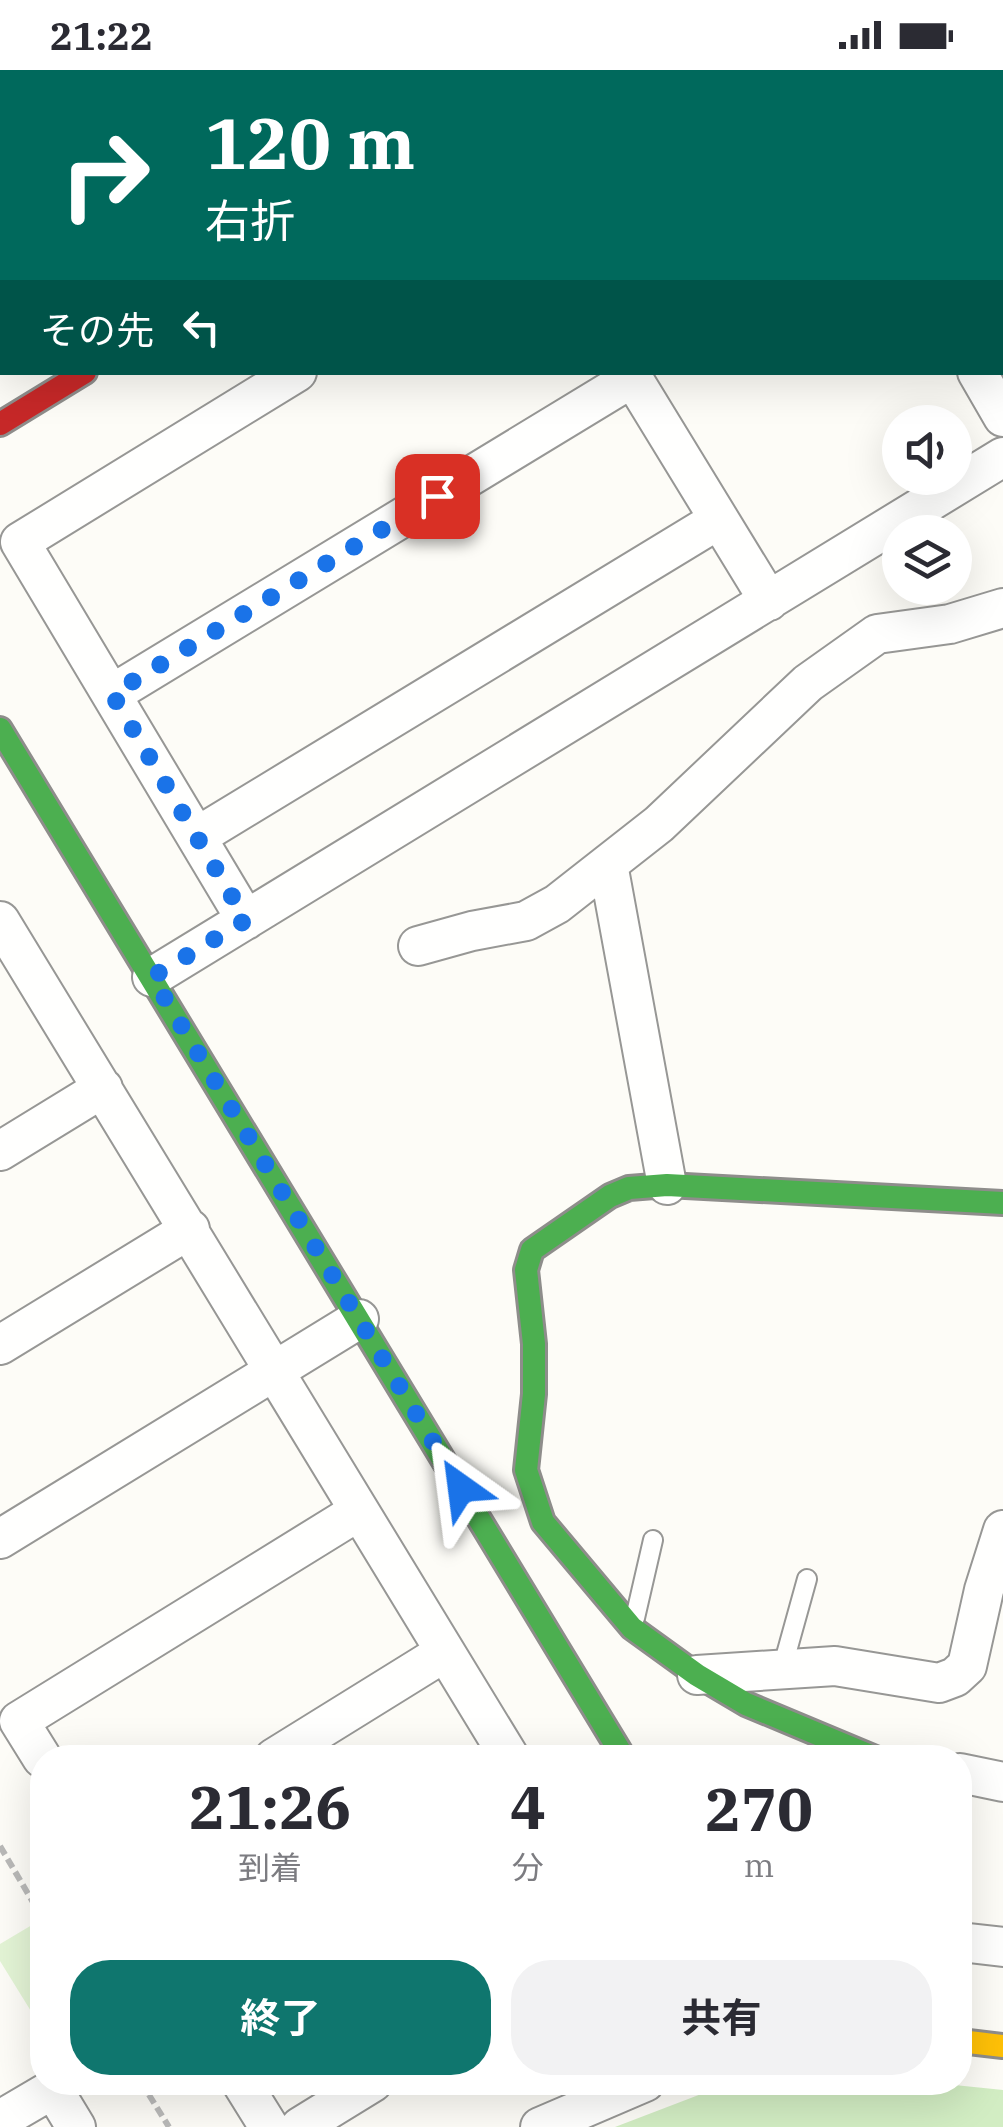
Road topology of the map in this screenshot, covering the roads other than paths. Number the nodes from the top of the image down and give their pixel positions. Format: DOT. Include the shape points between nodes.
graph roads {
  1 [pos="80,375"];
  2 [pos="292,375"];
  3 [pos="630,375"];
  4 [pos="978,375"];
  5 [pos="1003,416"];
  6 [pos="0,424"];
  7 [pos="1003,457"];
  8 [pos="718,520"];
  9 [pos="769,601"];
  10 [pos="1003,608"];
  11 [pos="112,694"];
  12 [pos="0,729"];
  13 [pos="198,836"];
  14 [pos="608,864"];
  15 [pos="246,920"];
  16 [pos="6,944"];
  17 [pos="418,946"];
  18 [pos="152,977"];
  19 [pos="103,1088"];
  20 [pos="0,1151"];
  21 [pos="667,1185"];
  22 [pos="1003,1203"];
  23 [pos="190,1230"];
  24 [pos="359,1319"];
  25 [pos="0,1345"];
  26 [pos="275,1372"];
  27 [pos="359,1512"];
  28 [pos="1003,1530"];
  29 [pos="0,1539"];
  30 [pos="653,1540"];
  31 [pos="807,1579"];
  32 [pos="992,1609"];
  33 [pos="632,1628"];
  34 [pos="445,1652"];
  35 [pos="782,1669"];
  36 [pos="697,1675"];
  37 [pos="34,1745"];
  38 [pos="295,1745"];
  39 [pos="502,1745"];
  40 [pos="616,1745"];
  41 [pos="845,1745"];
  42 [pos="972,1776"];
  43 [pos="1003,1782"];
  44 [pos="972,1943"];
  45 [pos="1003,1947"];
  46 [pos="972,2042"];
  47 [pos="1003,2046"];
  48 [pos="42,2095"];
  49 [pos="56,2095"];
  50 [pos="249,2095"];
  51 [pos="352,2095"];
  52 [pos="614,2095"];
  53 [pos="0,2120"];
  54 [pos="76,2127"];
  55 [pos="269,2127"];
  56 [pos="300,2127"];
  57 [pos="540,2127"];
  1 -- 6 [label="street"];
  2 -- 11 [label="street" via="20,542"];
  3 -- 8 [label="street"];
  3 -- 11 [label="street"];
  4 -- 5 [label="street"];
  7 -- 9 [label="street"];
  8 -- 9 [label="street"];
  8 -- 13 [label="street"];
  9 -- 15 [label="street"];
  10 -- 14 [label="street" via="950,624 876,634 808,683"];
  11 -- 13 [label="street"];
  12 -- 18 [label="street"];
  13 -- 15 [label="street"];
  14 -- 17 [label="street" via="526,921"];
  14 -- 21 [label="street"];
  15 -- 18 [label="street"];
  16 -- 19 [label="street"];
  18 -- 24 [label="street"];
  19 -- 20 [label="street"];
  19 -- 23 [label="street"];
  21 -- 22 [label="street"];
  21 -- 33 [label="street" via="610,1196 532,1250 526,1270 534,1344 526,1470 543,1522"];
  23 -- 25 [label="street"];
  23 -- 26 [label="street"];
  24 -- 26 [label="street"];
  24 -- 40 [label="street"];
  26 -- 27 [label="street"];
  26 -- 29 [label="street"];
  27 -- 34 [label="street"];
  27 -- 37 [label="street" via="19,1721"];
  28 -- 32 [label="street"];
  30 -- 33 [label="lane"];
  31 -- 35 [label="lane"];
  32 -- 35 [label="street" via="967,1666 939,1683 836,1666"];
  33 -- 36 [label="street"];
  34 -- 38 [label="street"];
  34 -- 39 [label="street"];
  35 -- 36 [label="street"];
  36 -- 41 [label="street" via="746,1704"];
  42 -- 43 [label="street"];
  44 -- 45 [label="street"];
  46 -- 47 [label="street"];
  48 -- 53 [label="street"];
  49 -- 54 [label="street"];
  50 -- 55 [label="street"];
  51 -- 56 [label="street"];
  52 -- 57 [label="street"];
}
